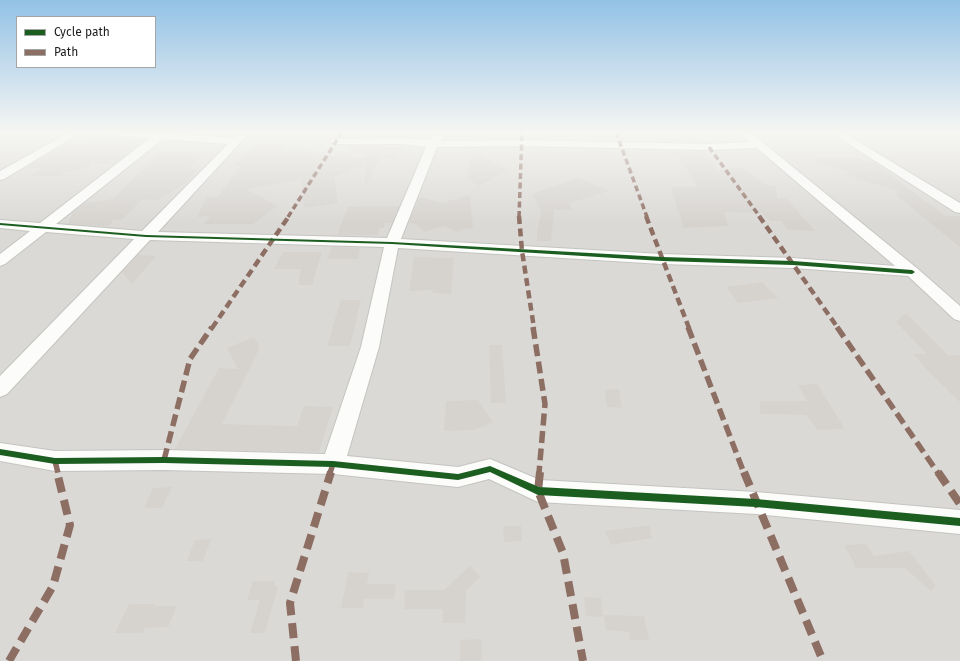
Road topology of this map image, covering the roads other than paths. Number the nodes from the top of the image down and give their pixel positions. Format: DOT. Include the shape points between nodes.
graph roads {
  1 [pos="23,163"];
  2 [pos="125,163"];
  3 [pos="215,163"];
  4 [pos="426,163"];
  5 [pos="781,163"];
  6 [pos="884,163"];
  7 [pos="0,176"];
  8 [pos="960,209"];
  9 [pos="0,224"];
  10 [pos="45,226"];
  11 [pos="146,236"];
  12 [pos="392,243"];
  13 [pos="0,261"];
  14 [pos="912,272"];
  15 [pos="960,315"];
  16 [pos="0,389"];
  17 [pos="0,452"];
  18 [pos="333,464"];
  19 [pos="960,522"];
  1 -- 7 [label="street"];
  2 -- 10 [label="street"];
  3 -- 11 [label="street"];
  4 -- 12 [label="street"];
  5 -- 14 [label="street"];
  6 -- 8 [label="street"];
  9 -- 10 [label="street"];
  10 -- 11 [label="street"];
  10 -- 13 [label="street"];
  11 -- 12 [label="street"];
  11 -- 16 [label="street"];
  12 -- 14 [label="street" via="662,259 793,263"];
  12 -- 18 [label="street" via="370,347"];
  14 -- 15 [label="street"];
  17 -- 18 [label="street" via="55,461 164,460"];
  18 -- 19 [label="street" via="458,476 490,469 538,491 756,503"];
}
